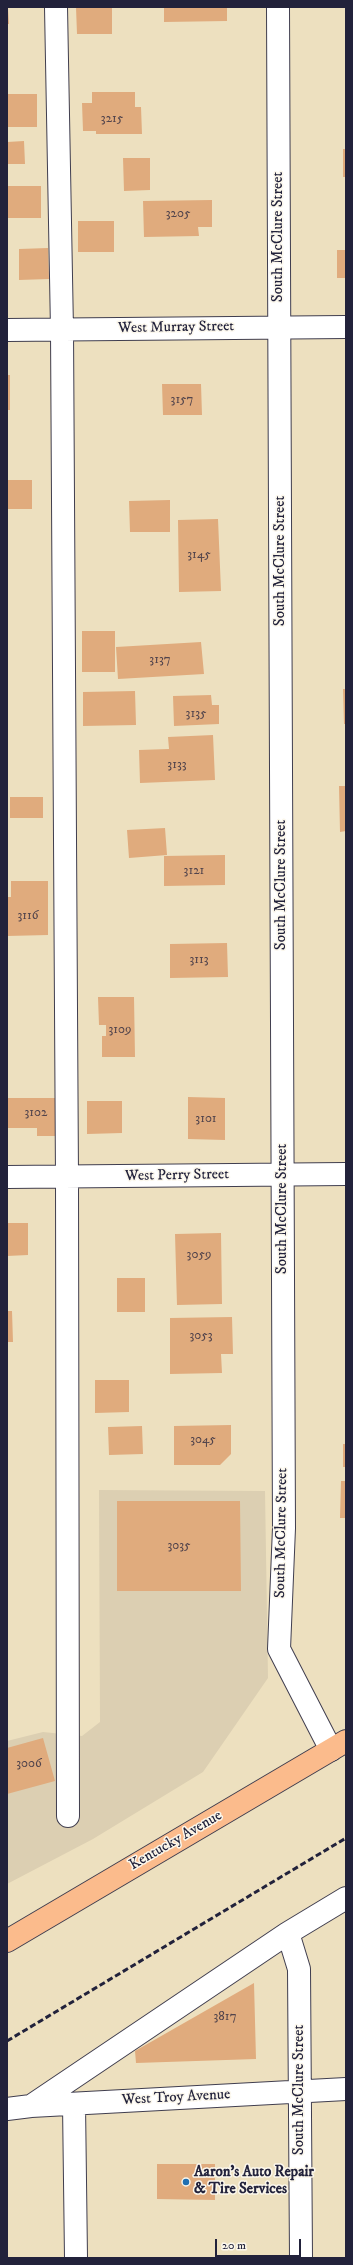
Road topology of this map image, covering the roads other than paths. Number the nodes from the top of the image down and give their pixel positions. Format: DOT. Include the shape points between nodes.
graph roads {
  1 [pos="56,7"];
  2 [pos="278,7"];
  3 [pos="280,327"];
  4 [pos="346,327"];
  5 [pos="7,330"];
  6 [pos="62,330"];
  7 [pos="283,1174"];
  8 [pos="346,1174"];
  9 [pos="7,1177"];
  10 [pos="67,1177"];
  11 [pos="339,1745"];
  12 [pos="68,1816"];
  13 [pos="346,1898"];
  14 [pos="288,1933"];
  15 [pos="7,1941"];
  16 [pos="346,2089"];
  17 [pos="300,2091"];
  18 [pos="74,2104"];
  19 [pos="31,2106"];
  20 [pos="7,2109"];
  21 [pos="76,2258"];
  22 [pos="301,2258"];
  1 -- 6 [label="street"];
  2 -- 3 [label="street, South McClure Street"];
  3 -- 4 [label="street, West Murray Street"];
  3 -- 6 [label="street, West Murray Street"];
  3 -- 7 [label="street, South McClure Street"];
  5 -- 6 [label="street, West Murray Street"];
  6 -- 10 [label="street"];
  7 -- 8 [label="street, West Perry Street"];
  7 -- 10 [label="street, West Perry Street"];
  7 -- 11 [label="street, South McClure Street" via="284,1528 279,1649"];
  9 -- 10 [label="street, West Perry Street"];
  10 -- 12 [label="street"];
  11 -- 15 [label="main road, Kentucky Avenue"];
  13 -- 14 [label="street"];
  14 -- 17 [label="street, South McClure Street" via="299,1969"];
  14 -- 19 [label="street"];
  16 -- 17 [label="street, West Troy Avenue"];
  17 -- 18 [label="street, West Troy Avenue"];
  17 -- 22 [label="street, South McClure Street"];
  18 -- 19 [label="street, West Troy Avenue"];
  18 -- 21 [label="street"];
  19 -- 20 [label="street, West Troy Avenue"];
}
